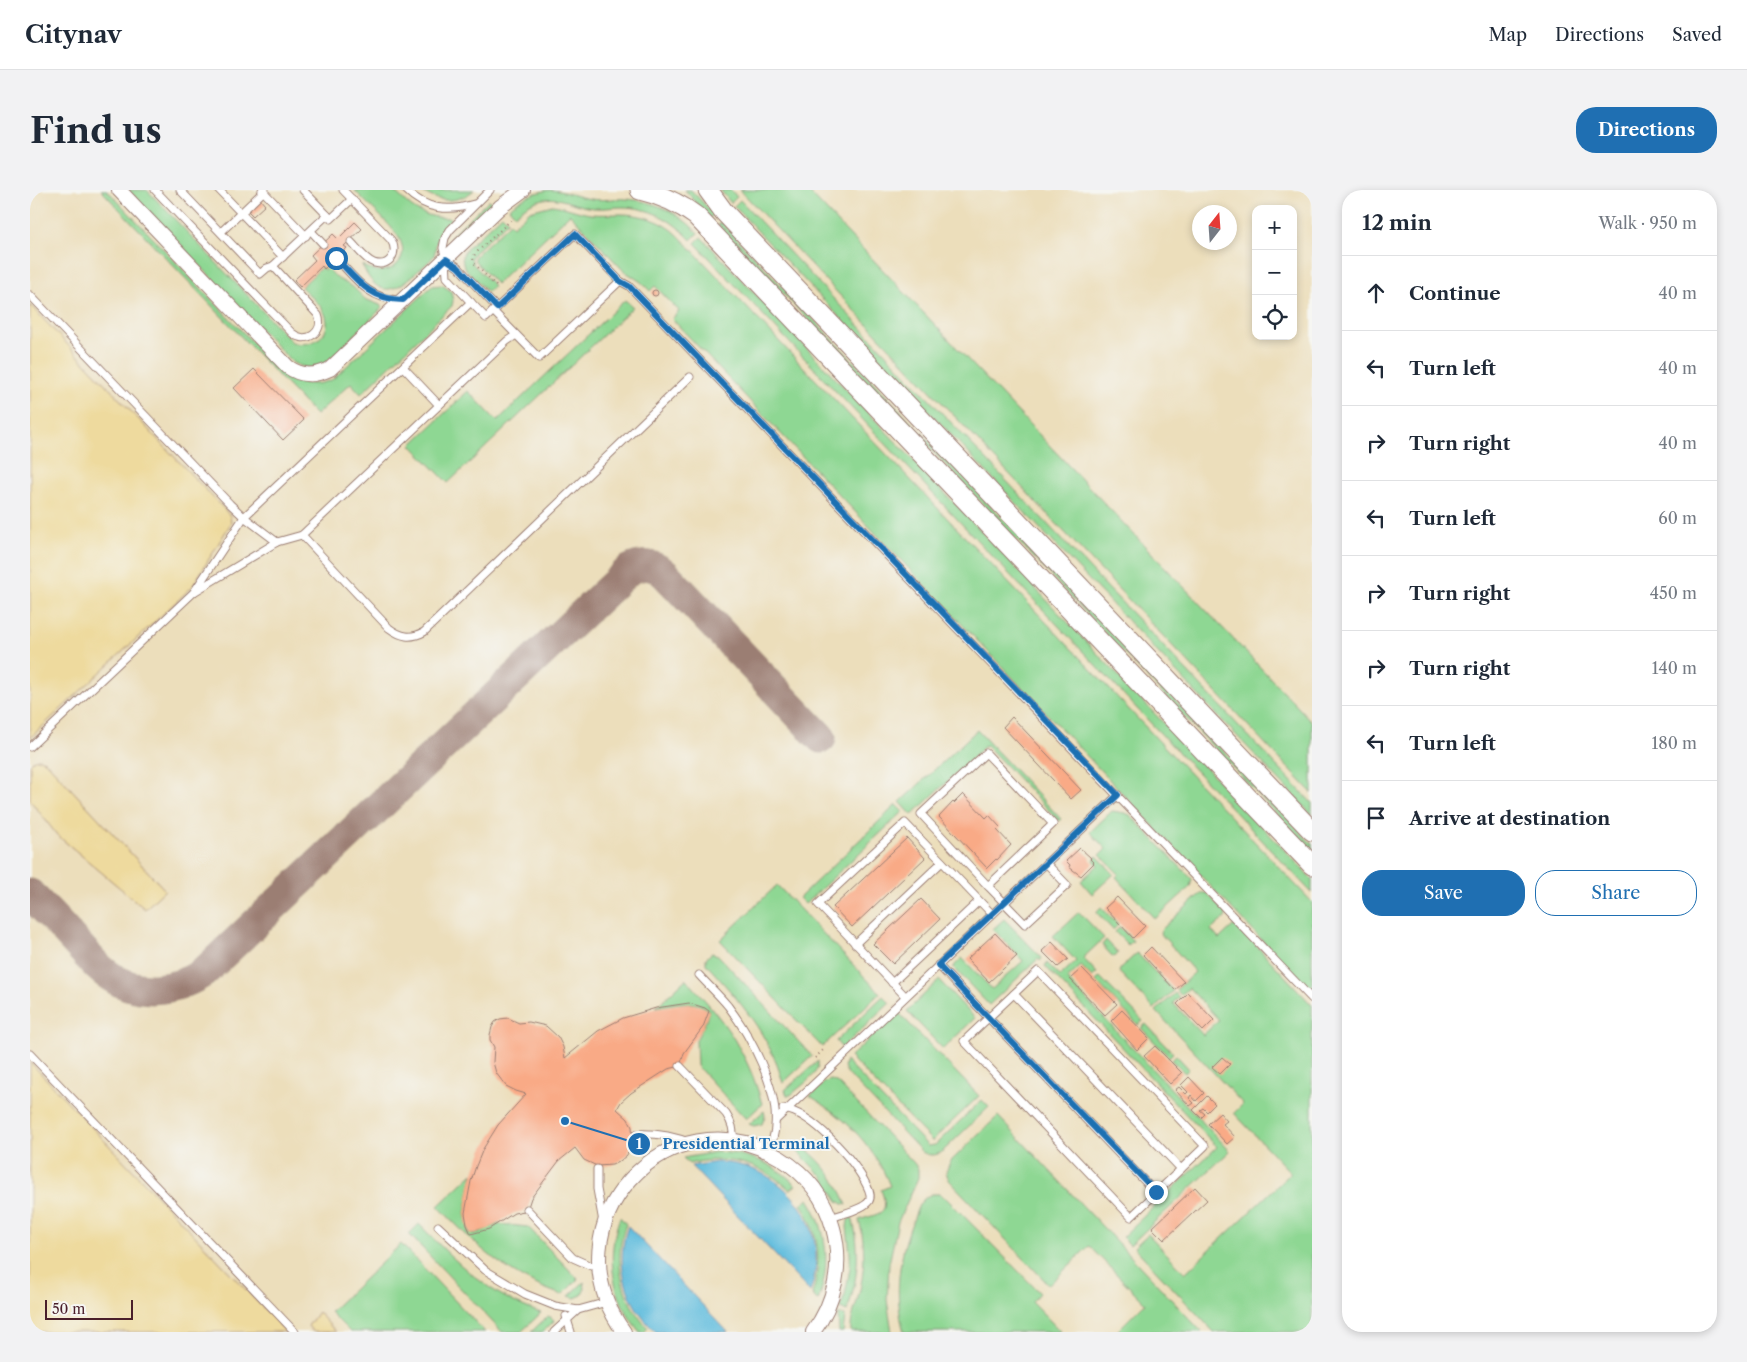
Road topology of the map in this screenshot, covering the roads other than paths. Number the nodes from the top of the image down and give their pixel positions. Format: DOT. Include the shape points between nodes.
graph roads {
  1 [pos="119,190"];
  2 [pos="155,190"];
  3 [pos="180,190"];
  4 [pos="219,190"];
  5 [pos="303,190"];
  6 [pos="343,190"];
  7 [pos="406,190"];
  8 [pos="490,190"];
  9 [pos="523,190"];
  10 [pos="640,190"];
  11 [pos="708,190"];
  12 [pos="264,191"];
  13 [pos="352,199"];
  14 [pos="477,203"];
  15 [pos="241,213"];
  16 [pos="327,215"];
  17 [pos="221,232"];
  18 [pos="308,234"];
  19 [pos="351,242"];
  20 [pos="323,244"];
  21 [pos="283,257"];
  22 [pos="336,258"];
  23 [pos="446,259"];
  24 [pos="273,266"];
  25 [pos="620,281"];
  26 [pos="30,295"];
  27 [pos="403,300"];
  28 [pos="471,302"];
  29 [pos="495,310"];
  30 [pos="516,335"];
  31 [pos="403,367"];
  32 [pos="690,377"];
  33 [pos="439,405"];
  34 [pos="244,517"];
  35 [pos="302,535"];
  36 [pos="277,542"];
  37 [pos="194,592"];
  38 [pos="30,748"];
  39 [pos="1118,795"];
  40 [pos="1312,831"];
  41 [pos="942,862"];
  42 [pos="1046,863"];
  43 [pos="1312,864"];
  44 [pos="988,886"];
  45 [pos="979,901"];
  46 [pos="1004,902"];
  47 [pos="992,914"];
  48 [pos="855,944"];
  49 [pos="938,965"];
  50 [pos="699,975"];
  51 [pos="892,983"];
  52 [pos="1014,994"];
  53 [pos="905,996"];
  54 [pos="1312,999"];
  55 [pos="989,1018"];
  56 [pos="30,1054"];
  57 [pos="680,1066"];
  58 [pos="775,1108"];
  59 [pos="787,1109"];
  60 [pos="776,1120"];
  61 [pos="636,1134"];
  62 [pos="734,1141"];
  63 [pos="691,1143"];
  64 [pos="769,1152"];
  65 [pos="598,1169"];
  66 [pos="1181,1169"];
  67 [pos="1156,1192"];
  68 [pos="527,1209"];
  69 [pos="830,1218"];
  70 [pos="604,1225"];
  71 [pos="438,1226"];
  72 [pos="599,1266"];
  73 [pos="607,1302"];
  74 [pos="564,1308"];
  75 [pos="578,1310"];
  76 [pos="566,1320"];
  77 [pos="295,1332"];
  78 [pos="554,1332"];
  79 [pos="571,1332"];
  80 [pos="624,1332"];
  81 [pos="812,1332"];
  1 -- 27 [label="street" via="288,367 300,374 316,375 330,369"];
  2 -- 24 [label="lane" via="292,333 300,338 313,336 319,328 318,315"];
  3 -- 17 [label="lane"];
  4 -- 15 [label="lane"];
  5 -- 16 [label="lane"];
  6 -- 13 [label="lane"];
  7 -- 14 [label="lane" via="419,201 441,209 458,209"];
  8 -- 14 [label="lane"];
  9 -- 23 [label="street" via="500,207"];
  10 -- 43 [label="street" via="676,202 696,216"];
  11 -- 40 [label="street" via="731,219"];
  12 -- 15 [label="lane"];
  12 -- 18 [label="lane"];
  13 -- 16 [label="lane" via="331,219"];
  13 -- 19 [label="lane" via="391,240 394,255 385,264 377,264"];
  14 -- 23 [label="lane" via="448,234 443,248"];
  15 -- 17 [label="lane"];
  15 -- 21 [label="lane"];
  16 -- 18 [label="lane"];
  17 -- 24 [label="lane" via="260,274"];
  18 -- 20 [label="lane"];
  18 -- 21 [label="lane"];
  21 -- 24 [label="lane"];
  22 -- 27 [label="lane" via="370,292"];
  23 -- 27 [label="street"];
  23 -- 28 [label="lane" via="446,277"];
  23 -- 29 [label="lane" via="458,267"];
  25 -- 29 [label="lane" via="575,234"];
  25 -- 30 [label="lane" via="539,358"];
  25 -- 39 [label="lane" via="629,286"];
  26 -- 34 [label="lane"];
  28 -- 29 [label="lane" via="486,318"];
  28 -- 31 [label="lane"];
  29 -- 30 [label="lane"];
  30 -- 33 [label="lane"];
  31 -- 33 [label="lane"];
  31 -- 34 [label="lane"];
  32 -- 35 [label="lane" via="424,632 416,636 397,634 389,628"];
  33 -- 35 [label="lane"];
  34 -- 36 [label="lane"];
  34 -- 37 [label="lane"];
  35 -- 36 [label="lane"];
  36 -- 37 [label="lane"];
  37 -- 38 [label="lane"];
  39 -- 42 [label="lane"];
  39 -- 54 [label="lane"];
  41 -- 45 [label="lane"];
  41 -- 48 [label="lane"];
  41 -- 48 [label="lane" via="905,823 818,904"];
  42 -- 46 [label="lane"];
  42 -- 46 [label="lane" via="1067,885 1025,924"];
  44 -- 44 [label="lane" via="920,814 986,753 1054,824"];
  44 -- 46 [label="lane"];
  45 -- 47 [label="lane"];
  45 -- 51 [label="lane"];
  46 -- 47 [label="lane"];
  47 -- 49 [label="lane"];
  48 -- 51 [label="lane"];
  49 -- 53 [label="lane"];
  49 -- 55 [label="lane"];
  50 -- 58 [label="lane" via="727,1006 753,1045 766,1074"];
  51 -- 53 [label="lane"];
  52 -- 55 [label="lane"];
  52 -- 66 [label="lane"];
  52 -- 66 [label="lane" via="1038,971 1199,1139 1205,1146"];
  53 -- 59 [label="lane"];
  55 -- 67 [label="lane"];
  55 -- 67 [label="lane" via="964,1041 1124,1210 1131,1217"];
  56 -- 77 [label="lane"];
  57 -- 62 [label="lane" via="726,1114 732,1123"];
  58 -- 59 [label="lane"];
  58 -- 60 [label="lane"];
  59 -- 60 [label="lane"];
  59 -- 69 [label="lane" via="813,1124 837,1145 864,1180 869,1192 866,1204"];
  60 -- 64 [label="lane"];
  61 -- 63 [label="lane" via="659,1134"];
  62 -- 63 [label="street"];
  62 -- 64 [label="street"];
  63 -- 70 [label="street" via="667,1152 636,1173 620,1191"];
  64 -- 69 [label="street" via="805,1178"];
  65 -- 70 [label="lane" via="597,1189"];
  66 -- 67 [label="lane"];
  68 -- 72 [label="lane" via="573,1258"];
  69 -- 81 [label="street" via="837,1244 836,1281 828,1305"];
  70 -- 72 [label="street"];
  71 -- 74 [label="lane" via="477,1263 504,1283"];
  72 -- 73 [label="street"];
  73 -- 75 [label="lane"];
  73 -- 80 [label="street"];
  74 -- 75 [label="lane"];
  74 -- 76 [label="lane"];
  75 -- 76 [label="lane"];
  76 -- 78 [label="lane"];
  76 -- 79 [label="lane"];
}
